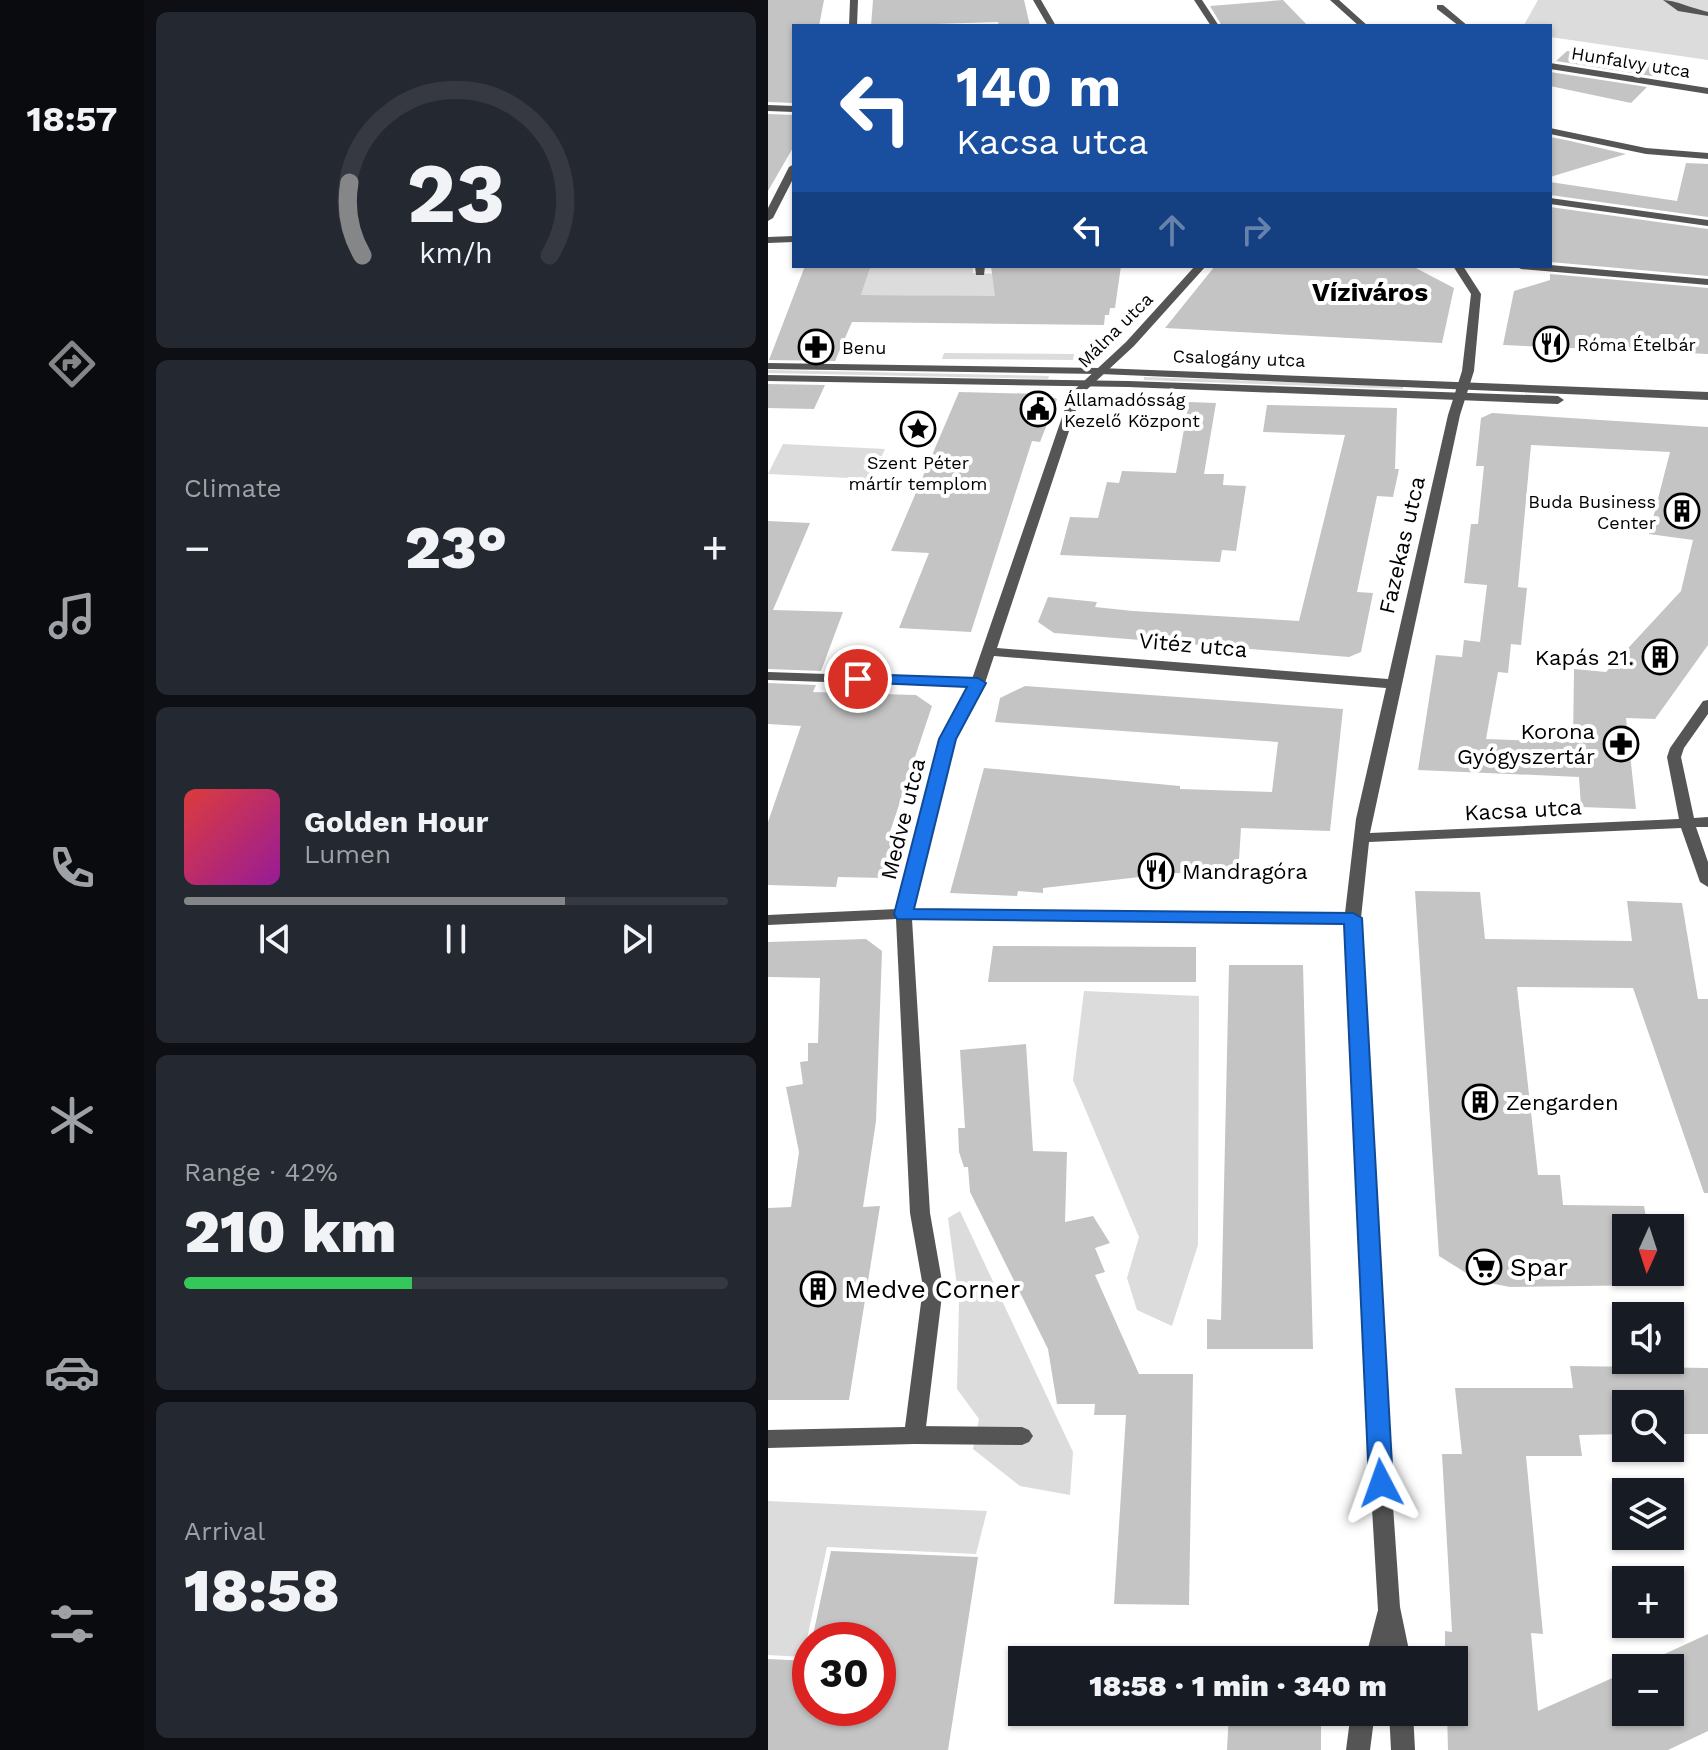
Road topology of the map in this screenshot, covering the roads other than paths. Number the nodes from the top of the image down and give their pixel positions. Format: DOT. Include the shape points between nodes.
graph roads {
  1 [pos="854,0"];
  2 [pos="1037,0"];
  3 [pos="1198,0"];
  4 [pos="1334,0"];
  5 [pos="1667,0"];
  6 [pos="1440,7"];
  7 [pos="1708,14"];
  8 [pos="853,24"];
  9 [pos="1051,24"];
  10 [pos="1214,24"];
  11 [pos="1362,24"];
  12 [pos="1461,24"];
  13 [pos="1552,66"];
  14 [pos="1708,91"];
  15 [pos="768,108"];
  16 [pos="792,109"];
  17 [pos="1552,131"];
  18 [pos="1708,156"];
  19 [pos="792,171"];
  20 [pos="1552,201"];
  21 [pos="768,218"];
  22 [pos="1708,223"];
  23 [pos="792,239"];
  24 [pos="768,240"];
  25 [pos="1199,268"];
  26 [pos="1459,268"];
  27 [pos="1544,268"];
  28 [pos="1708,282"];
  29 [pos="768,366"];
  30 [pos="1100,371"];
  31 [pos="768,378"];
  32 [pos="1087,384"];
  33 [pos="1461,390"];
  34 [pos="1708,396"];
  35 [pos="988,651"];
  36 [pos="768,676"];
  37 [pos="978,683"];
  38 [pos="1394,684"];
  39 [pos="1708,704"];
  40 [pos="1708,822"];
  41 [pos="1689,831"];
  42 [pos="1361,838"];
  43 [pos="1708,882"];
  44 [pos="904,914"];
  45 [pos="1353,918"];
  46 [pos="768,920"];
  47 [pos="914,1435"];
  48 [pos="1022,1436"];
  49 [pos="768,1439"];
  50 [pos="1389,1607"];
  51 [pos="1380,1646"];
  52 [pos="1396,1646"];
  53 [pos="1361,1726"];
  54 [pos="1402,1726"];
  55 [pos="1358,1750"];
  56 [pos="1403,1750"];
  1 -- 8 [label="street"];
  2 -- 9 [label="street"];
  3 -- 10 [label="street"];
  4 -- 11 [label="street"];
  5 -- 7 [label="street"];
  6 -- 12 [label="street"];
  13 -- 14 [label="street, Hunfalvy utca"];
  15 -- 16 [label="street"];
  17 -- 18 [label="street" via="1646,151"];
  19 -- 21 [label="street"];
  20 -- 22 [label="street"];
  23 -- 24 [label="street"];
  25 -- 30 [label="street, Málna utca"];
  26 -- 33 [label="street, Fazekas utca" via="1476,294"];
  27 -- 28 [label="street"];
  29 -- 30 [label="street, Csalogány utca"];
  30 -- 32 [label="street, Málna utca"];
  30 -- 33 [label="street, Csalogány utca"];
  31 -- 32 [label="street, Csalogány utca"];
  32 -- 33 [label="street, Csalogány utca"];
  32 -- 35 [label="street, Medve utca" via="1076,394"];
  33 -- 34 [label="street, Csalogány utca" via="1578,400"];
  33 -- 38 [label="street, Fazekas utca"];
  35 -- 37 [label="street, Medve utca"];
  35 -- 38 [label="street, Vitéz utca"];
  36 -- 37 [label="street"];
  37 -- 44 [label="street, Medve utca" via="947,739"];
  38 -- 42 [label="street, Fazekas utca"];
  39 -- 41 [label="street" via="1674,757"];
  40 -- 41 [label="street, Kacsa utca"];
  41 -- 42 [label="street, Kacsa utca"];
  41 -- 43 [label="street"];
  42 -- 45 [label="street, Fazekas utca"];
  44 -- 45 [label="street"];
  44 -- 46 [label="street"];
  44 -- 47 [label="street, Medve utca" via="920,1213 933,1287"];
  45 -- 50 [label="street, Fazekas utca"];
  47 -- 48 [label="street"];
  47 -- 49 [label="street"];
  50 -- 51 [label="street"];
  50 -- 52 [label="street"];
  53 -- 55 [label="street"];
  54 -- 56 [label="street"];
}
